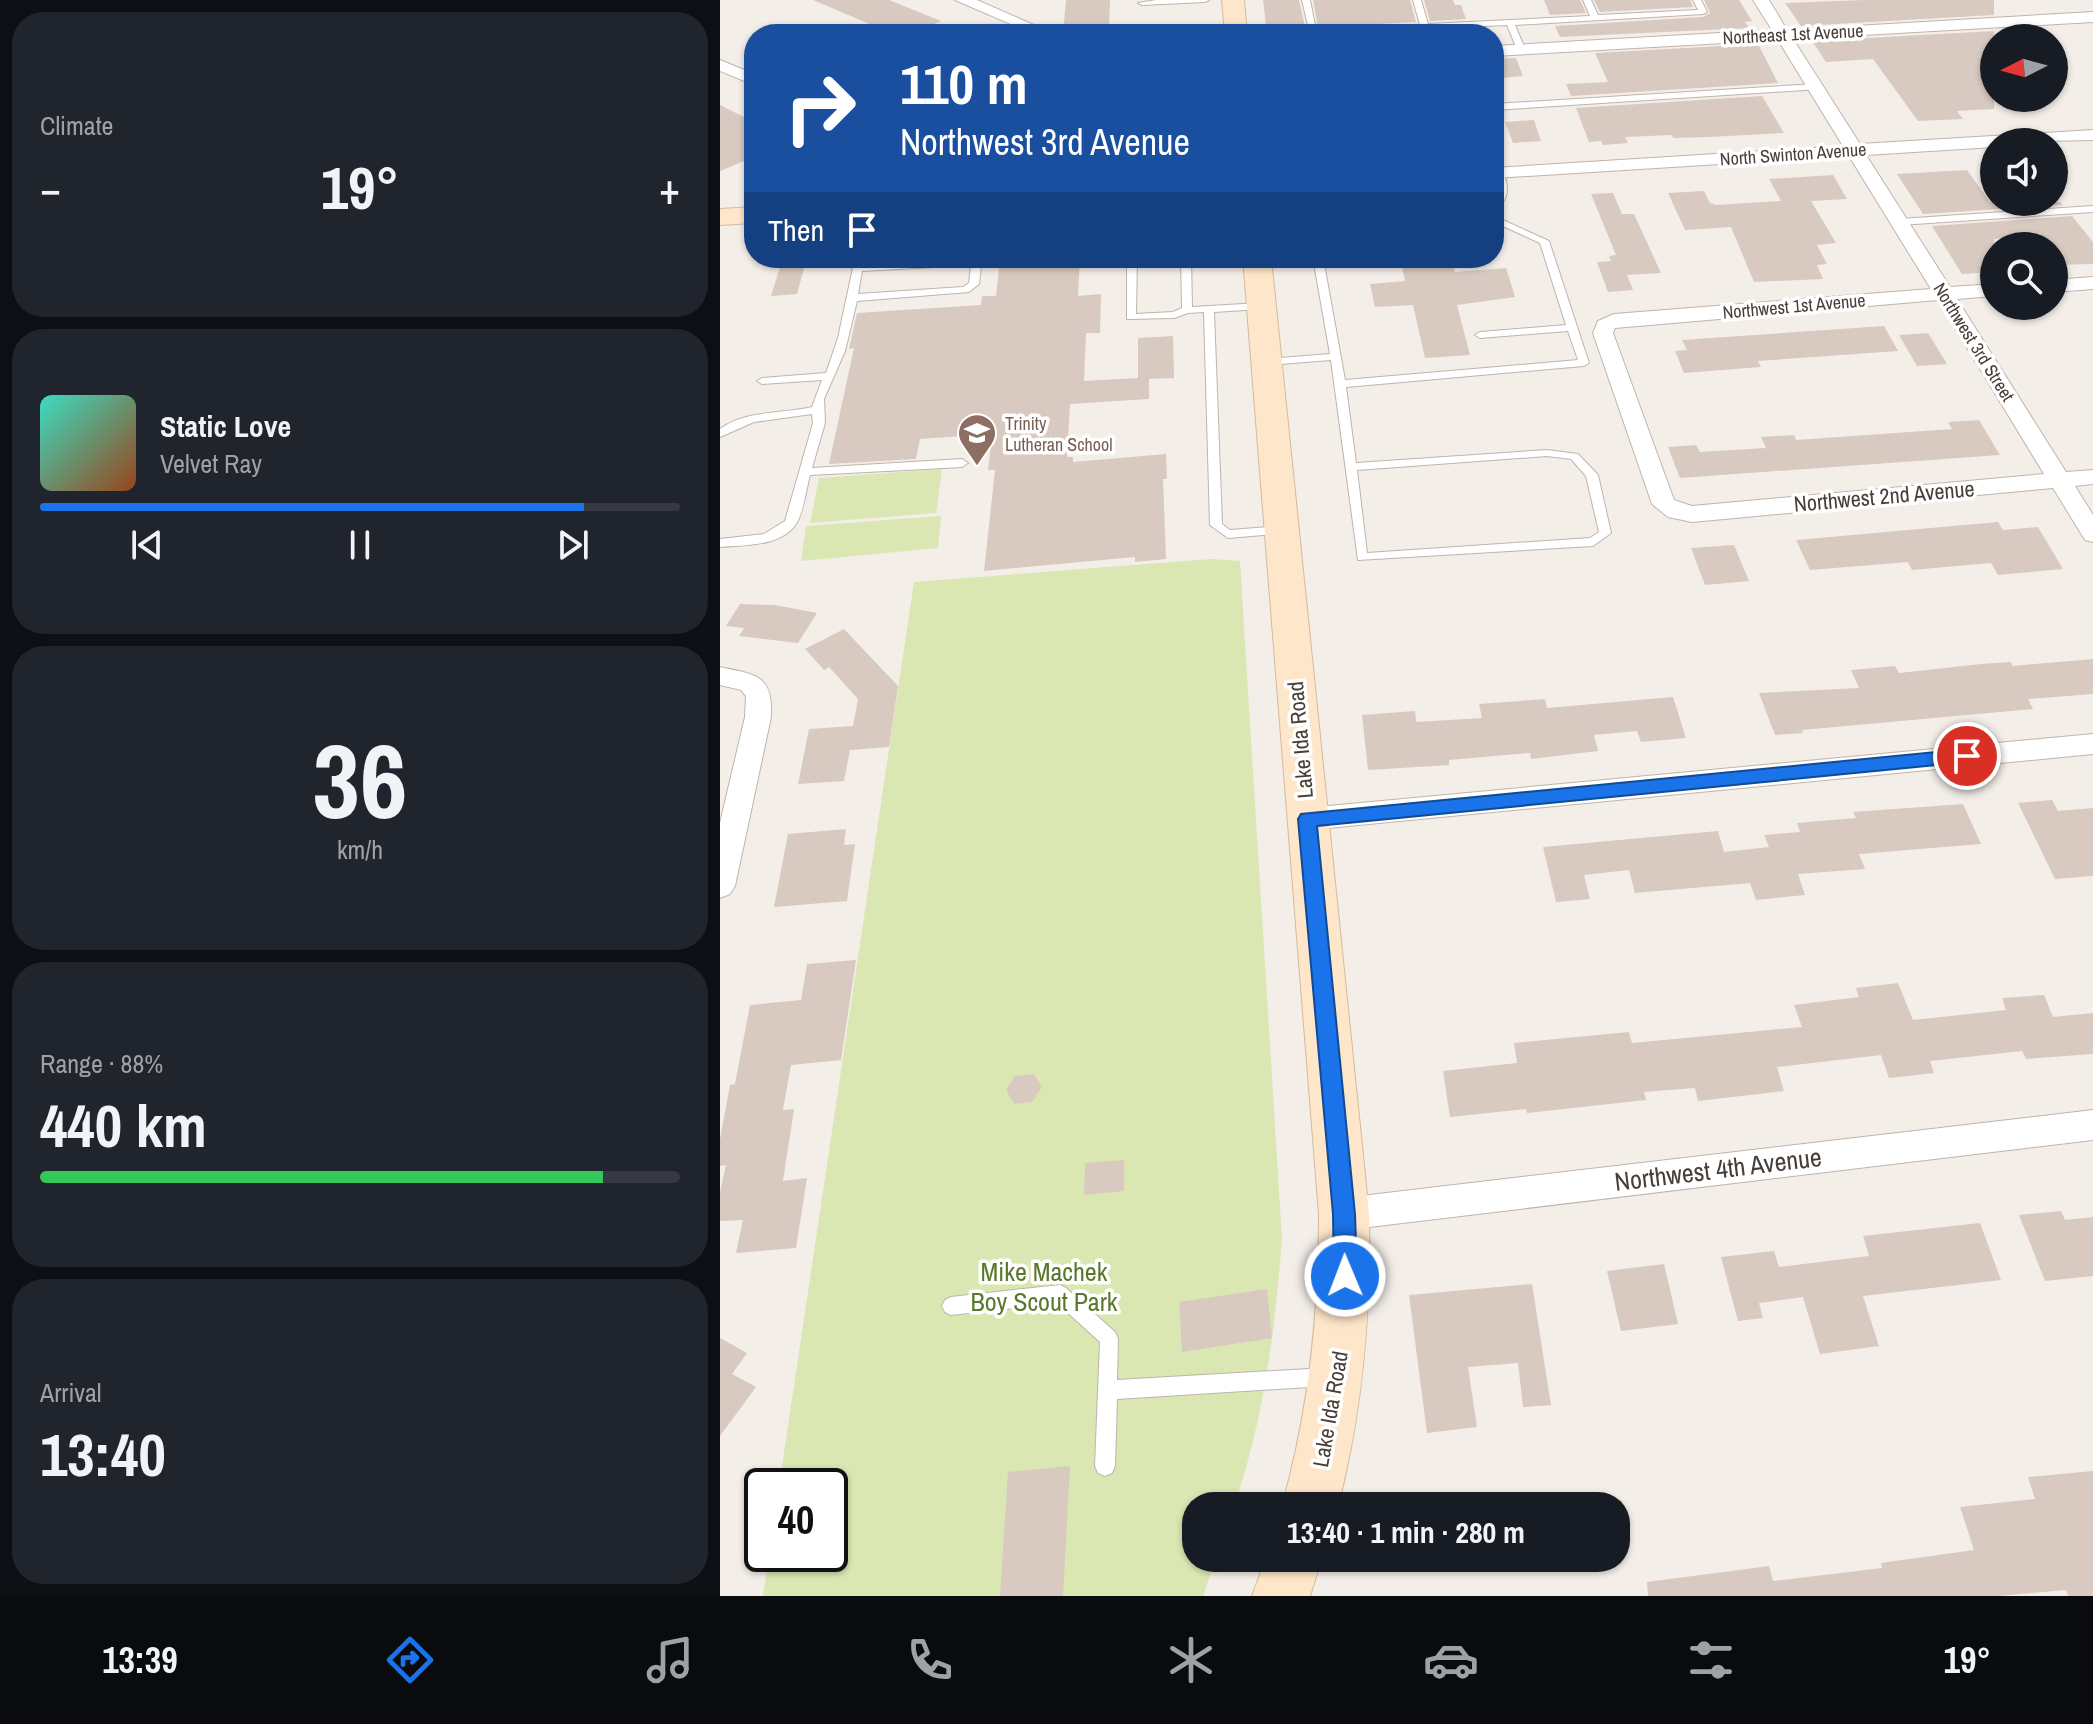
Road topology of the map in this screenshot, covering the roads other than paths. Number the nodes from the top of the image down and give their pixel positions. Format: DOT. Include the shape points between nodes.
graph roads {
  1 [pos="963,0"];
  2 [pos="1205,0"];
  3 [pos="1233,0"];
  4 [pos="1306,0"];
  5 [pos="1417,0"];
  6 [pos="1587,0"];
  7 [pos="1697,0"];
  8 [pos="1761,0"];
  9 [pos="1142,3"];
  10 [pos="1595,17"];
  11 [pos="2093,17"];
  12 [pos="1510,22"];
  13 [pos="1025,24"];
  14 [pos="1235,24"];
  15 [pos="1311,24"];
  16 [pos="1424,24"];
  17 [pos="1476,24"];
  18 [pos="1783,35"];
  19 [pos="1521,49"];
  20 [pos="1504,50"];
  21 [pos="720,65"];
  22 [pos="744,76"];
  23 [pos="1816,87"];
  24 [pos="1504,106"];
  25 [pos="2093,135"];
  26 [pos="1855,150"];
  27 [pos="1504,172"];
  28 [pos="2093,209"];
  29 [pos="744,216"];
  30 [pos="720,217"];
  31 [pos="1900,222"];
  32 [pos="1504,223"];
  33 [pos="858,268"];
  34 [pos="976,268"];
  35 [pos="1132,268"];
  36 [pos="1186,268"];
  37 [pos="1258,268"];
  38 [pos="1320,268"];
  39 [pos="2093,283"];
  40 [pos="2068,285"];
  41 [pos="1980,291"];
  42 [pos="1944,294"];
  43 [pos="850,298"];
  44 [pos="1261,306"];
  45 [pos="1209,308"];
  46 [pos="1187,310"];
  47 [pos="1572,328"];
  48 [pos="1480,335"];
  49 [pos="1335,357"];
  50 [pos="1266,362"];
  51 [pos="828,376"];
  52 [pos="762,381"];
  53 [pos="1340,384"];
  54 [pos="815,410"];
  55 [pos="720,434"];
  56 [pos="962,463"];
  57 [pos="1350,467"];
  58 [pos="805,472"];
  59 [pos="2093,477"];
  60 [pos="2060,479"];
  61 [pos="1676,512"];
  62 [pos="1281,530"];
  63 [pos="2093,534"];
  64 [pos="720,543"];
  65 [pos="720,676"];
  66 [pos="2093,744"];
  67 [pos="1307,819"];
  68 [pos="720,886"];
  69 [pos="2093,1125"];
  70 [pos="1344,1214"];
  71 [pos="951,1306"];
  72 [pos="1339,1377"];
  73 [pos="1108,1390"];
  74 [pos="1105,1466"];
  75 [pos="1313,1492"];
  76 [pos="1289,1572"];
  77 [pos="1281,1596"];
  1 -- 13 [label="street"];
  2 -- 9 [label="lane"];
  3 -- 14 [label="street"];
  4 -- 15 [label="lane"];
  5 -- 16 [label="lane"];
  6 -- 10 [label="lane"];
  7 -- 10 [label="lane" via="1703,12"];
  8 -- 18 [label="street, Northwest 3rd Street"];
  10 -- 12 [label="lane"];
  11 -- 18 [label="street, Northeast 1st Avenue"];
  12 -- 17 [label="lane"];
  12 -- 19 [label="lane"];
  18 -- 19 [label="street, Northeast 1st Avenue"];
  18 -- 23 [label="street, Northwest 3rd Street"];
  19 -- 20 [label="street, Northeast 1st Avenue"];
  21 -- 22 [label="street"];
  23 -- 24 [label="lane"];
  23 -- 26 [label="street, Northwest 3rd Street"];
  25 -- 26 [label="street, North Swinton Avenue"];
  26 -- 27 [label="street, North Swinton Avenue"];
  26 -- 31 [label="street, Northwest 3rd Street"];
  28 -- 31 [label="lane"];
  29 -- 30 [label="street"];
  31 -- 42 [label="street, Northwest 3rd Street"];
  32 -- 47 [label="lane" via="1544,241"];
  33 -- 43 [label="lane"];
  34 -- 43 [label="lane" via="974,284 965,290"];
  35 -- 46 [label="lane" via="1131,317"];
  36 -- 46 [label="lane"];
  37 -- 44 [label="street, Lake Ida Road"];
  38 -- 49 [label="lane"];
  39 -- 40 [label="street"];
  41 -- 42 [label="street, Northwest 1st Avenue"];
  42 -- 60 [label="street, Northwest 3rd Street"];
  42 -- 61 [label="street, Northwest 1st Avenue" via="1614,320 1605,325 1603,333 1664,504"];
  43 -- 51 [label="lane"];
  44 -- 45 [label="lane"];
  44 -- 50 [label="street, Lake Ida Road"];
  45 -- 46 [label="lane"];
  45 -- 62 [label="lane" via="1216,525 1228,534"];
  47 -- 48 [label="lane"];
  47 -- 53 [label="lane" via="1584,363"];
  49 -- 50 [label="lane"];
  49 -- 53 [label="lane"];
  50 -- 62 [label="street, Lake Ida Road"];
  51 -- 52 [label="lane"];
  51 -- 54 [label="lane"];
  53 -- 57 [label="lane"];
  54 -- 55 [label="lane" via="745,421"];
  54 -- 58 [label="lane" via="819,423"];
  56 -- 58 [label="lane"];
  57 -- 57 [label="lane" via="1362,557 1593,542 1605,533 1592,475 1574,456 1547,453"];
  58 -- 64 [label="lane" via="786,529 767,539"];
  59 -- 60 [label="street, Northwest 2nd Avenue"];
  60 -- 61 [label="street, Northwest 2nd Avenue"];
  60 -- 63 [label="street, Northwest 3rd Street"];
  62 -- 67 [label="street, Lake Ida Road"];
  65 -- 68 [label="street" via="750,683 759,694"];
  66 -- 67 [label="street"];
  67 -- 70 [label="street, Lake Ida Road"];
  69 -- 70 [label="street, Northwest 4th Avenue"];
  70 -- 72 [label="street, Lake Ida Road"];
  71 -- 73 [label="lane" via="1060,1294 1109,1338"];
  72 -- 73 [label="lane"];
  72 -- 75 [label="street, Lake Ida Road"];
  73 -- 74 [label="lane"];
  76 -- 77 [label="street"];
}
